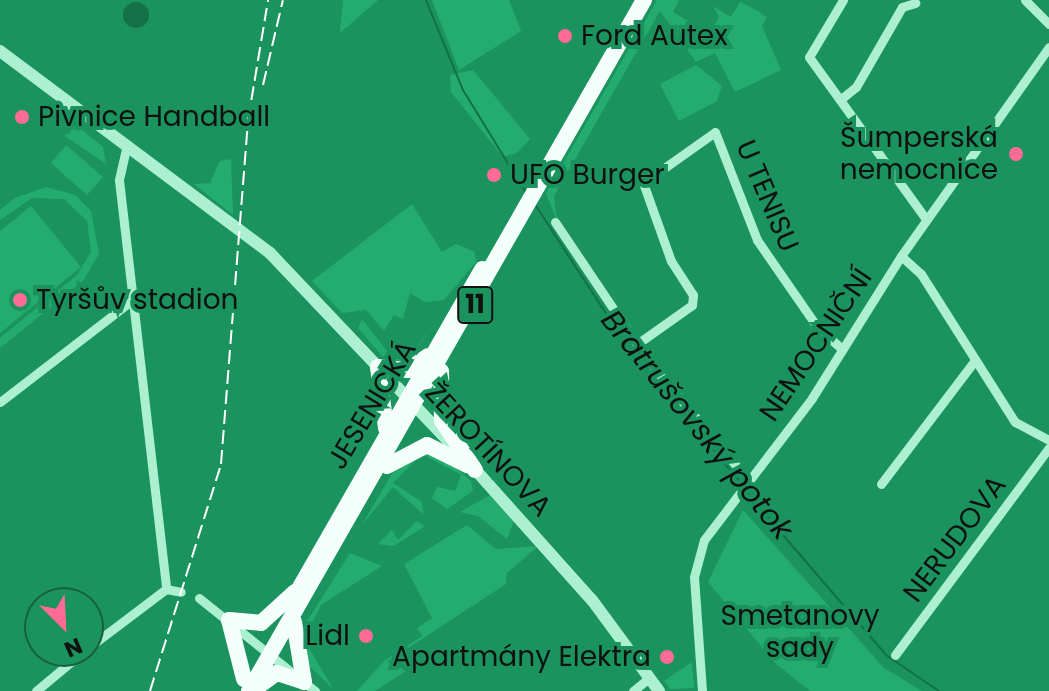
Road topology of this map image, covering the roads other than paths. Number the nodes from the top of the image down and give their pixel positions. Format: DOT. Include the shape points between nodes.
graph roads {
  1 [pos="644,0"];
  2 [pos="843,0"];
  3 [pos="1025,0"];
  4 [pos="915,3"];
  5 [pos="1049,24"];
  6 [pos="1049,47"];
  7 [pos="0,51"];
  8 [pos="841,99"];
  9 [pos="126,149"];
  10 [pos="926,219"];
  11 [pos="555,222"];
  12 [pos="901,256"];
  13 [pos="135,298"];
  14 [pos="637,344"];
  15 [pos="442,349"];
  16 [pos="842,349"];
  17 [pos="975,360"];
  18 [pos="378,367"];
  19 [pos="0,402"];
  20 [pos="411,402"];
  21 [pos="384,436"];
  22 [pos="1049,440"];
  23 [pos="1049,448"];
  24 [pos="475,470"];
  25 [pos="373,479"];
  26 [pos="881,484"];
  27 [pos="745,485"];
  28 [pos="302,583"];
  29 [pos="166,589"];
  30 [pos="181,592"];
  31 [pos="199,598"];
  32 [pos="295,617"];
  33 [pos="229,620"];
  34 [pos="104,636"];
  35 [pos="266,652"];
  36 [pos="895,655"];
  37 [pos="65,667"];
  38 [pos="649,678"];
  39 [pos="310,687"];
  40 [pos="246,688"];
  41 [pos="36,691"];
  42 [pos="633,691"];
  43 [pos="659,691"];
  44 [pos="702,691"];
  1 -- 15 [label="main road, JESENICKÁ / 11"];
  2 -- 8 [label="street" via="809,51"];
  3 -- 5 [label="street"];
  4 -- 8 [label="street" via="902,7 856,87"];
  6 -- 10 [label="street, NEMOCNIČNÍ"];
  7 -- 9 [label="street, ŽEROTÍNOVA"];
  8 -- 10 [label="street"];
  9 -- 13 [label="street" via="119,180"];
  9 -- 18 [label="street, ŽEROTÍNOVA" via="270,253"];
  10 -- 12 [label="street, NEMOCNIČNÍ"];
  11 -- 14 [label="street"];
  12 -- 16 [label="street, NEMOCNIČNÍ"];
  12 -- 17 [label="street"];
  13 -- 19 [label="street"];
  13 -- 29 [label="street"];
  14 -- 16 [label="street, U TENISU" via="692,305 693,295 671,261 643,183 715,132 757,240 818,328"];
  14 -- 27 [label="street"];
  15 -- 18 [label="main road" via="408,370"];
  15 -- 20 [label="main road, JESENICKÁ / 11"];
  15 -- 24 [label="main road" via="439,410"];
  16 -- 27 [label="street, NEMOCNIČNÍ"];
  17 -- 22 [label="street" via="1015,422"];
  17 -- 26 [label="street"];
  18 -- 20 [label="street, ŽEROTÍNOVA"];
  18 -- 21 [label="main road" via="387,398"];
  20 -- 21 [label="main road, JESENICKÁ / 11"];
  20 -- 24 [label="street, ŽEROTÍNOVA"];
  20 -- 25 [label="main road, JESENICKÁ / 11"];
  21 -- 28 [label="main road, JESENICKÁ / 11"];
  23 -- 36 [label="street, NERUDOVA"];
  24 -- 25 [label="main road" via="443,449 419,445"];
  24 -- 38 [label="street, ŽEROTÍNOVA" via="592,600"];
  25 -- 32 [label="main road, JESENICKÁ / 11"];
  27 -- 44 [label="street, NEMOCNIČNÍ" via="697,558"];
  28 -- 33 [label="main road" via="267,620"];
  28 -- 35 [label="main road, JESENICKÁ / 11"];
  29 -- 30 [label="street"];
  29 -- 34 [label="street"];
  31 -- 33 [label="street"];
  32 -- 35 [label="main road, JESENICKÁ / 11"];
  32 -- 39 [label="main road" via="293,645"];
  33 -- 35 [label="street"];
  33 -- 40 [label="main road"];
  35 -- 39 [label="street"];
  35 -- 40 [label="main road, JESENICKÁ / 11"];
  37 -- 41 [label="street"];
  38 -- 42 [label="street"];
  38 -- 43 [label="street, ŽEROTÍNOVA"];
  39 -- 40 [label="main road" via="277,673"];
}
